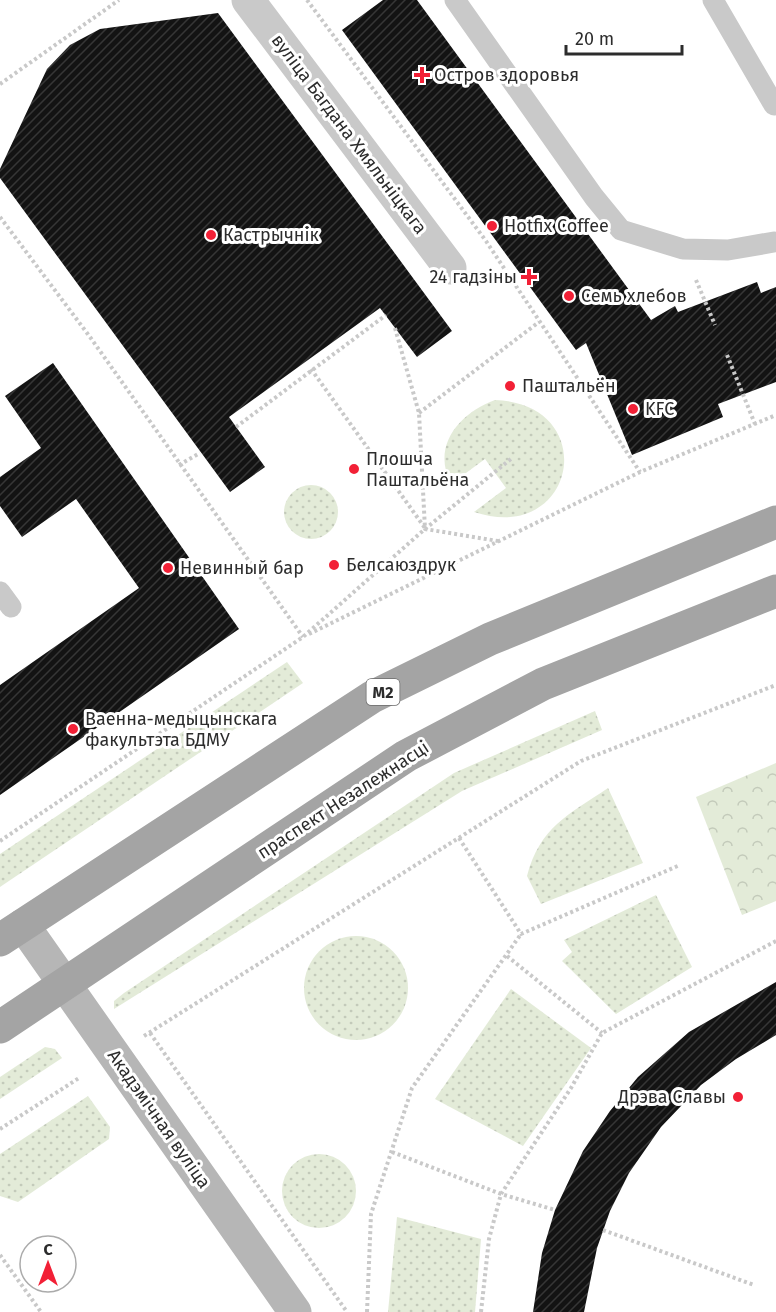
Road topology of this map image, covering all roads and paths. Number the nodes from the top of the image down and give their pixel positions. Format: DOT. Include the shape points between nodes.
graph roads {
  1 [pos="118,0"];
  2 [pos="248,0"];
  3 [pos="307,0"];
  4 [pos="455,0"];
  5 [pos="713,0"];
  6 [pos="0,84"];
  7 [pos="776,104"];
  8 [pos="0,217"];
  9 [pos="774,242"];
  10 [pos="683,249"];
  11 [pos="450,268"];
  12 [pos="386,315"];
  13 [pos="539,322"];
  14 [pos="715,325"];
  15 [pos="395,328"];
  16 [pos="727,355"];
  17 [pos="311,369"];
  18 [pos="419,413"];
  19 [pos="776,415"];
  20 [pos="755,424"];
  21 [pos="236,427"];
  22 [pos="200,453"];
  23 [pos="512,458"];
  24 [pos="179,465"];
  25 [pos="640,472"];
  26 [pos="776,522"];
  27 [pos="425,529"];
  28 [pos="498,541"];
  29 [pos="776,591"];
  30 [pos="303,637"];
  31 [pos="776,685"];
  32 [pos="459,838"];
  33 [pos="0,841"];
  34 [pos="680,865"];
  35 [pos="11,933"];
  36 [pos="521,934"];
  37 [pos="776,941"];
  38 [pos="507,956"];
  39 [pos="63,985"];
  40 [pos="0,1027"];
  41 [pos="150,1033"];
  42 [pos="602,1033"];
  43 [pos="136,1041"];
  44 [pos="79,1078"];
  45 [pos="0,1129"];
  46 [pos="392,1152"];
  47 [pos="501,1194"];
  48 [pos="555,1210"];
  49 [pos="603,1230"];
  50 [pos="0,1255"];
  51 [pos="754,1285"];
  52 [pos="40,1312"];
  53 [pos="295,1312"];
  54 [pos="347,1312"];
  55 [pos="367,1312"];
  56 [pos="481,1312"];
  1 -- 6 [label="path"];
  2 -- 11 [label="street, вуліца Багдана Хмяльніцкага"];
  3 -- 13 [label="path" via="486,241"];
  4 -- 10 [label="lane" via="621,230"];
  5 -- 7 [label="lane"];
  8 -- 24 [label="path"];
  9 -- 10 [label="lane" via="728,250"];
  10 -- 14 [label="path"];
  12 -- 17 [label="path"];
  13 -- 18 [label="path"];
  13 -- 25 [label="path"];
  15 -- 18 [label="path"];
  16 -- 20 [label="path"];
  17 -- 21 [label="path"];
  17 -- 27 [label="path"];
  18 -- 27 [label="path"];
  19 -- 20 [label="path"];
  20 -- 25 [label="path"];
  22 -- 24 [label="path"];
  23 -- 27 [label="path"];
  24 -- 30 [label="path"];
  25 -- 28 [label="path"];
  26 -- 35 [label="main road, М2" via="490,639 372,697"];
  27 -- 28 [label="path"];
  27 -- 30 [label="path"];
  28 -- 30 [label="path"];
  29 -- 39 [label="main road, праспект Незалежнасці" via="543,684 406,756"];
  30 -- 33 [label="path"];
  31 -- 32 [label="path" via="581,761"];
  32 -- 36 [label="path"];
  32 -- 41 [label="path"];
  34 -- 36 [label="path"];
  35 -- 39 [label="street, Акадэмічная вуліца"];
  36 -- 38 [label="path"];
  37 -- 42 [label="path"];
  38 -- 42 [label="path"];
  38 -- 46 [label="path" via="412,1088"];
  39 -- 40 [label="main road, праспект Незалежнасці"];
  39 -- 53 [label="street, Акадэмічная вуліца"];
  41 -- 43 [label="path"];
  41 -- 54 [label="path"];
  42 -- 47 [label="path"];
  44 -- 45 [label="path"];
  46 -- 47 [label="path"];
  46 -- 55 [label="path" via="371,1214"];
  47 -- 48 [label="path"];
  47 -- 56 [label="path" via="489,1239"];
  49 -- 51 [label="path"];
  50 -- 52 [label="path"];
}
